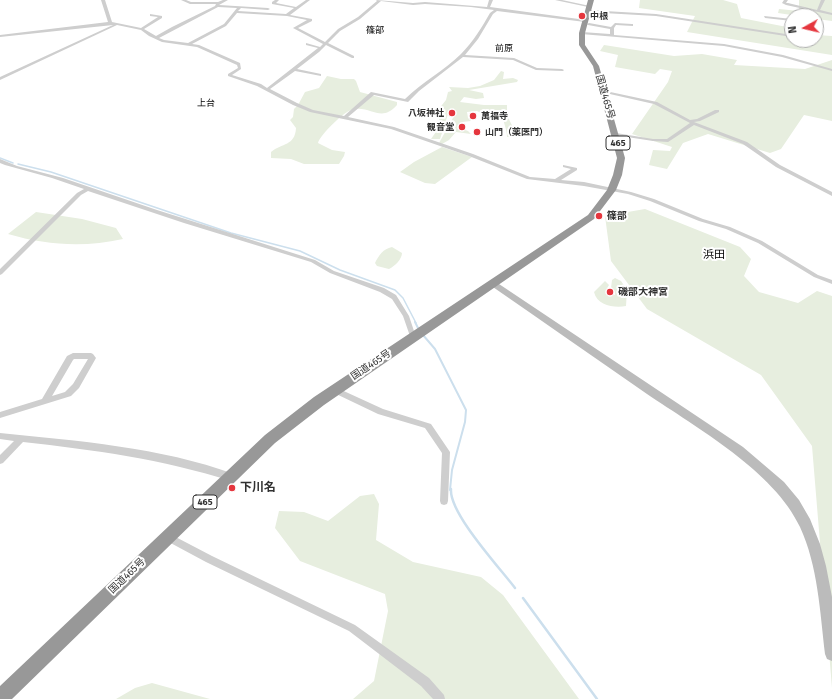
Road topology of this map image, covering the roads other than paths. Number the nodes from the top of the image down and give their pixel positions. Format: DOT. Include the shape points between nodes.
graph roads {
  1 [pos="103,0"];
  2 [pos="183,0"];
  3 [pos="226,0"];
  4 [pos="277,0"];
  5 [pos="308,0"];
  6 [pos="379,0"];
  7 [pos="403,0"];
  8 [pos="446,0"];
  9 [pos="491,0"];
  10 [pos="557,0"];
  11 [pos="777,0"];
  12 [pos="398,2"];
  13 [pos="785,2"];
  14 [pos="442,4"];
  15 [pos="218,6"];
  16 [pos="589,6"];
  17 [pos="240,7"];
  18 [pos="298,8"];
  19 [pos="488,8"];
  20 [pos="808,8"];
  21 [pos="268,9"];
  22 [pos="497,9"];
  23 [pos="235,12"];
  24 [pos="151,15"];
  25 [pos="287,15"];
  26 [pos="765,17"];
  27 [pos="784,19"];
  28 [pos="587,22"];
  29 [pos="110,23"];
  30 [pos="115,25"];
  31 [pos="632,25"];
  32 [pos="612,28"];
  33 [pos="142,29"];
  34 [pos="582,33"];
  35 [pos="612,35"];
  36 [pos="784,35"];
  37 [pos="0,36"];
  38 [pos="156,38"];
  39 [pos="326,43"];
  40 [pos="189,44"];
  41 [pos="307,44"];
  42 [pos="321,48"];
  43 [pos="462,56"];
  44 [pos="353,57"];
  45 [pos="293,69"];
  46 [pos="562,70"];
  47 [pos="832,70"];
  48 [pos="320,75"];
  49 [pos="0,79"];
  50 [pos="268,89"];
  51 [pos="603,91"];
  52 [pos="717,111"];
  53 [pos="346,117"];
  54 [pos="692,122"];
  55 [pos="616,134"];
  56 [pos="1,162"];
  57 [pos="565,166"];
  58 [pos="557,180"];
  59 [pos="87,189"];
  60 [pos="613,190"];
  61 [pos="832,194"];
  62 [pos="0,273"];
  63 [pos="832,282"];
  64 [pos="493,283"];
  65 [pos="417,334"];
  66 [pos="336,390"];
  67 [pos="45,401"];
  68 [pos="0,415"];
  69 [pos="0,436"];
  70 [pos="22,438"];
  71 [pos="0,460"];
  72 [pos="230,477"];
  73 [pos="444,500"];
  74 [pos="168,536"];
  75 [pos="832,654"];
  76 [pos="0,698"];
  77 [pos="440,699"];
  1 -- 29 [label="street"];
  2 -- 15 [label="street"];
  3 -- 15 [label="street"];
  4 -- 18 [label="street" via="273,3"];
  5 -- 18 [label="street"];
  6 -- 12 [label="street"];
  6 -- 39 [label="street"];
  7 -- 12 [label="street"];
  8 -- 14 [label="street"];
  9 -- 19 [label="street"];
  10 -- 16 [label="street"];
  11 -- 13 [label="street"];
  12 -- 14 [label="street"];
  13 -- 20 [label="street"];
  14 -- 19 [label="street"];
  15 -- 17 [label="street"];
  15 -- 38 [label="street"];
  16 -- 28 [label="highway, 国道465号 / 465"];
  16 -- 36 [label="street"];
  17 -- 21 [label="street"];
  17 -- 23 [label="street"];
  18 -- 25 [label="street"];
  19 -- 22 [label="street"];
  22 -- 28 [label="street"];
  22 -- 43 [label="street"];
  23 -- 25 [label="street"];
  23 -- 40 [label="street" via="230,21 222,27"];
  24 -- 33 [label="street" via="161,17"];
  25 -- 39 [label="street" via="311,20 295,28"];
  26 -- 27 [label="street"];
  28 -- 32 [label="street"];
  28 -- 34 [label="highway, 国道465号 / 465"];
  29 -- 30 [label="street"];
  29 -- 37 [label="street"];
  30 -- 33 [label="street"];
  30 -- 49 [label="street"];
  31 -- 32 [label="street" via="616,24"];
  32 -- 35 [label="street"];
  33 -- 38 [label="street"];
  34 -- 35 [label="street"];
  34 -- 51 [label="highway, 国道465号 / 465" via="582,45 596,66"];
  35 -- 47 [label="street" via="724,45 783,56"];
  38 -- 40 [label="street"];
  39 -- 42 [label="street"];
  39 -- 44 [label="street"];
  40 -- 50 [label="street" via="239,64 240,68 229,75"];
  41 -- 42 [label="street"];
  42 -- 45 [label="street"];
  43 -- 46 [label="street" via="514,59 536,69"];
  43 -- 53 [label="street" via="406,101 373,93"];
  45 -- 48 [label="street"];
  45 -- 50 [label="street"];
  50 -- 53 [label="street" via="312,111"];
  51 -- 54 [label="street" via="655,103"];
  51 -- 55 [label="highway, 国道465号 / 465"];
  52 -- 54 [label="street"];
  53 -- 58 [label="street" via="406,132 528,178"];
  54 -- 55 [label="street" via="668,141"];
  54 -- 61 [label="street" via="745,143 778,166"];
  55 -- 60 [label="highway, 国道465号 / 465" via="621,158 620,172"];
  56 -- 59 [label="street" via="48,174"];
  57 -- 58 [label="street" via="575,169"];
  58 -- 60 [label="street"];
  59 -- 62 [label="street"];
  59 -- 65 [label="street" via="313,261 332,272 382,290 394,297"];
  60 -- 63 [label="street" via="652,200 728,228 760,242 816,276"];
  60 -- 64 [label="highway, 国道465号 / 465" via="590,216"];
  64 -- 65 [label="highway, 国道465号 / 465"];
  64 -- 75 [label="street" via="739,451 762,468 781,487 798,509 814,543 824,588"];
  65 -- 66 [label="highway, 国道465号 / 465"];
  66 -- 72 [label="highway, 国道465号 / 465" via="270,439"];
  66 -- 73 [label="street" via="381,412 428,426 446,452"];
  67 -- 67 [label="street" via="72,391 91,356 70,358"];
  67 -- 68 [label="street"];
  69 -- 70 [label="street"];
  70 -- 71 [label="street"];
  70 -- 72 [label="street" via="168,460 199,466"];
  72 -- 74 [label="highway, 国道465号 / 465"];
  74 -- 76 [label="highway, 国道465号 / 465"];
  74 -- 77 [label="street" via="209,559 352,628 424,682"];
}
